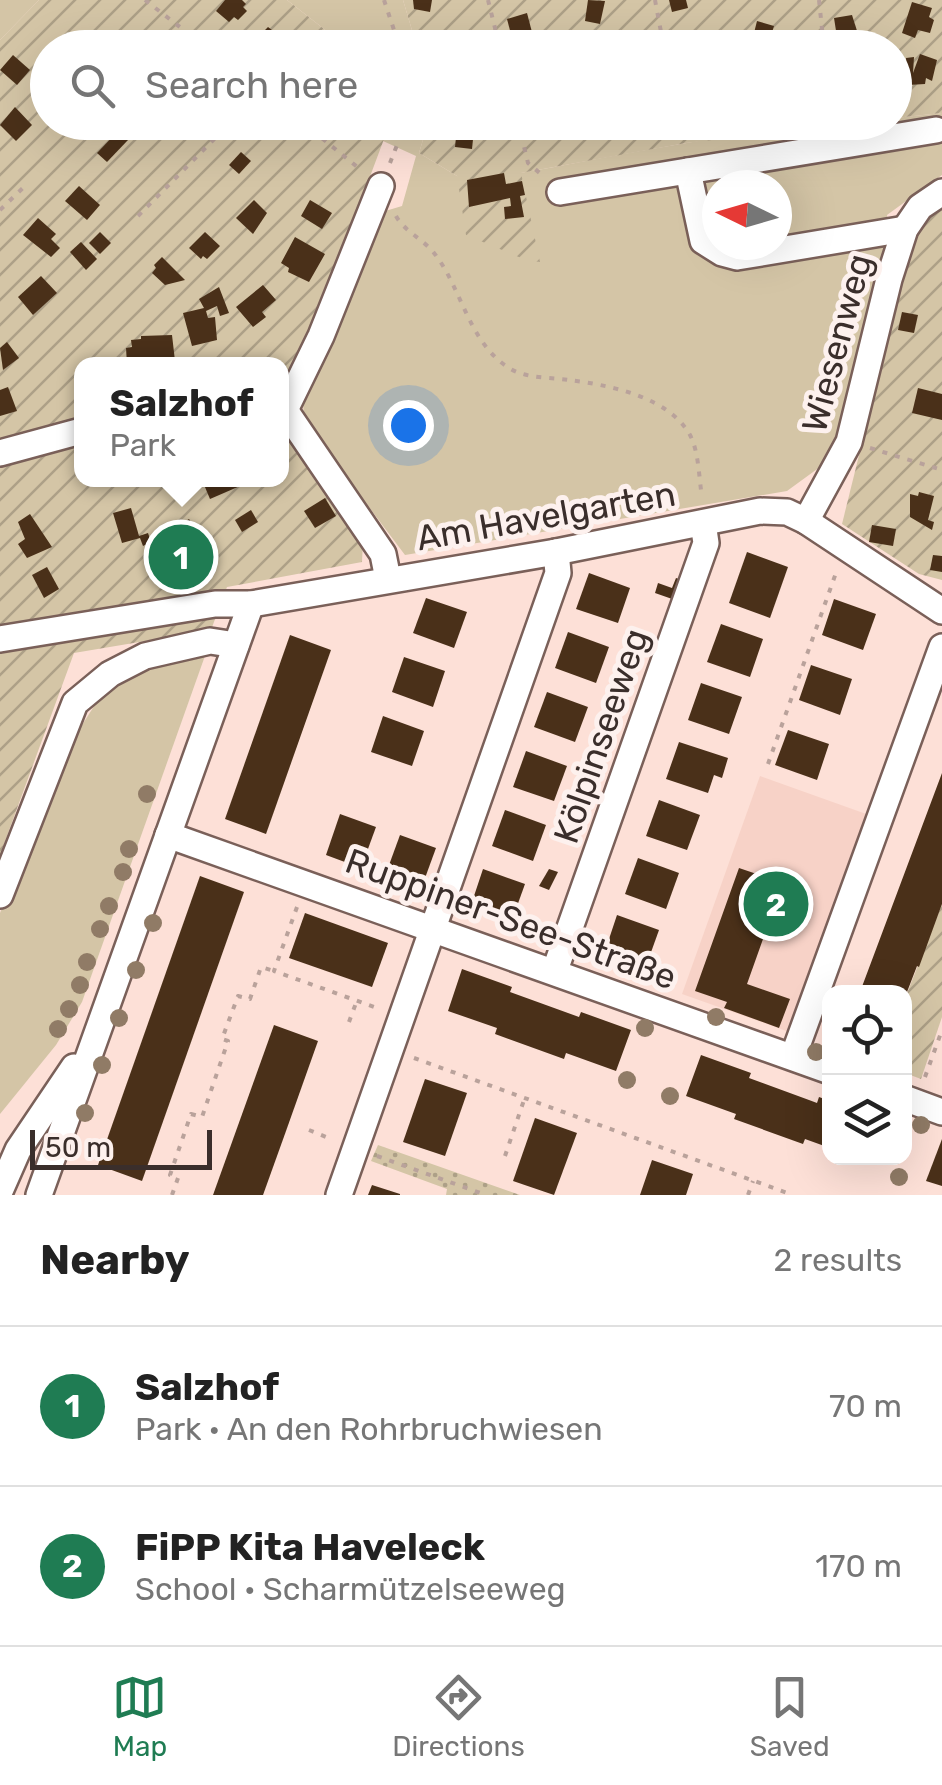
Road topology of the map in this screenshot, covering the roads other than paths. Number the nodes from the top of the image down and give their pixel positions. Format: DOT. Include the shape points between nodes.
graph roads {
  1 [pos="936,130"];
  2 [pos="912,134"];
  3 [pos="874,140"];
  4 [pos="688,170"];
  5 [pos="381,186"];
  6 [pos="560,192"];
  7 [pos="942,192"];
  8 [pos="905,229"];
  9 [pos="289,398"];
  10 [pos="289,419"];
  11 [pos="74,433"];
  12 [pos="0,454"];
  13 [pos="806,521"];
  14 [pos="703,523"];
  15 [pos="556,552"];
  16 [pos="388,579"];
  17 [pos="251,604"];
  18 [pos="942,611"];
  19 [pos="0,639"];
  20 [pos="236,645"];
  21 [pos="942,647"];
  22 [pos="168,835"];
  23 [pos="0,894"];
  24 [pos="434,928"];
  25 [pos="555,970"];
  26 [pos="98,1032"];
  27 [pos="793,1057"];
  28 [pos="822,1068"];
  29 [pos="912,1102"];
  30 [pos="942,1112"];
  31 [pos="0,1191"];
  32 [pos="39,1195"];
  33 [pos="339,1195"];
  1 -- 2 [label="street"];
  3 -- 4 [label="street"];
  4 -- 6 [label="street"];
  4 -- 8 [label="street" via="703,241 737,258"];
  5 -- 9 [label="street"];
  7 -- 8 [label="street, Wiesenweg"];
  8 -- 13 [label="street, Wiesenweg" via="849,442"];
  10 -- 16 [label="street" via="384,554"];
  11 -- 12 [label="street"];
  13 -- 14 [label="street, Am Havelgarten" via="760,511"];
  13 -- 18 [label="street, Am Havelgarten"];
  14 -- 15 [label="street, Am Havelgarten"];
  14 -- 25 [label="street, Kölpinseeweg" via="706,542"];
  15 -- 16 [label="street, Am Havelgarten"];
  15 -- 24 [label="street" via="558,573"];
  16 -- 17 [label="street, Am Havelgarten"];
  17 -- 19 [label="street, Am Havelgarten"];
  17 -- 20 [label="street"];
  20 -- 22 [label="street"];
  20 -- 23 [label="street" via="210,641 145,656 75,703"];
  21 -- 27 [label="street"];
  22 -- 24 [label="street, Ruppiner-See-Straße"];
  22 -- 26 [label="street"];
  24 -- 25 [label="street, Ruppiner-See-Straße"];
  24 -- 33 [label="street"];
  25 -- 27 [label="street, Ruppiner-See-Straße"];
  26 -- 31 [label="street" via="18,1150"];
  26 -- 32 [label="street"];
  27 -- 28 [label="street, Ruppiner-See-Straße"];
  29 -- 30 [label="street"];
}
